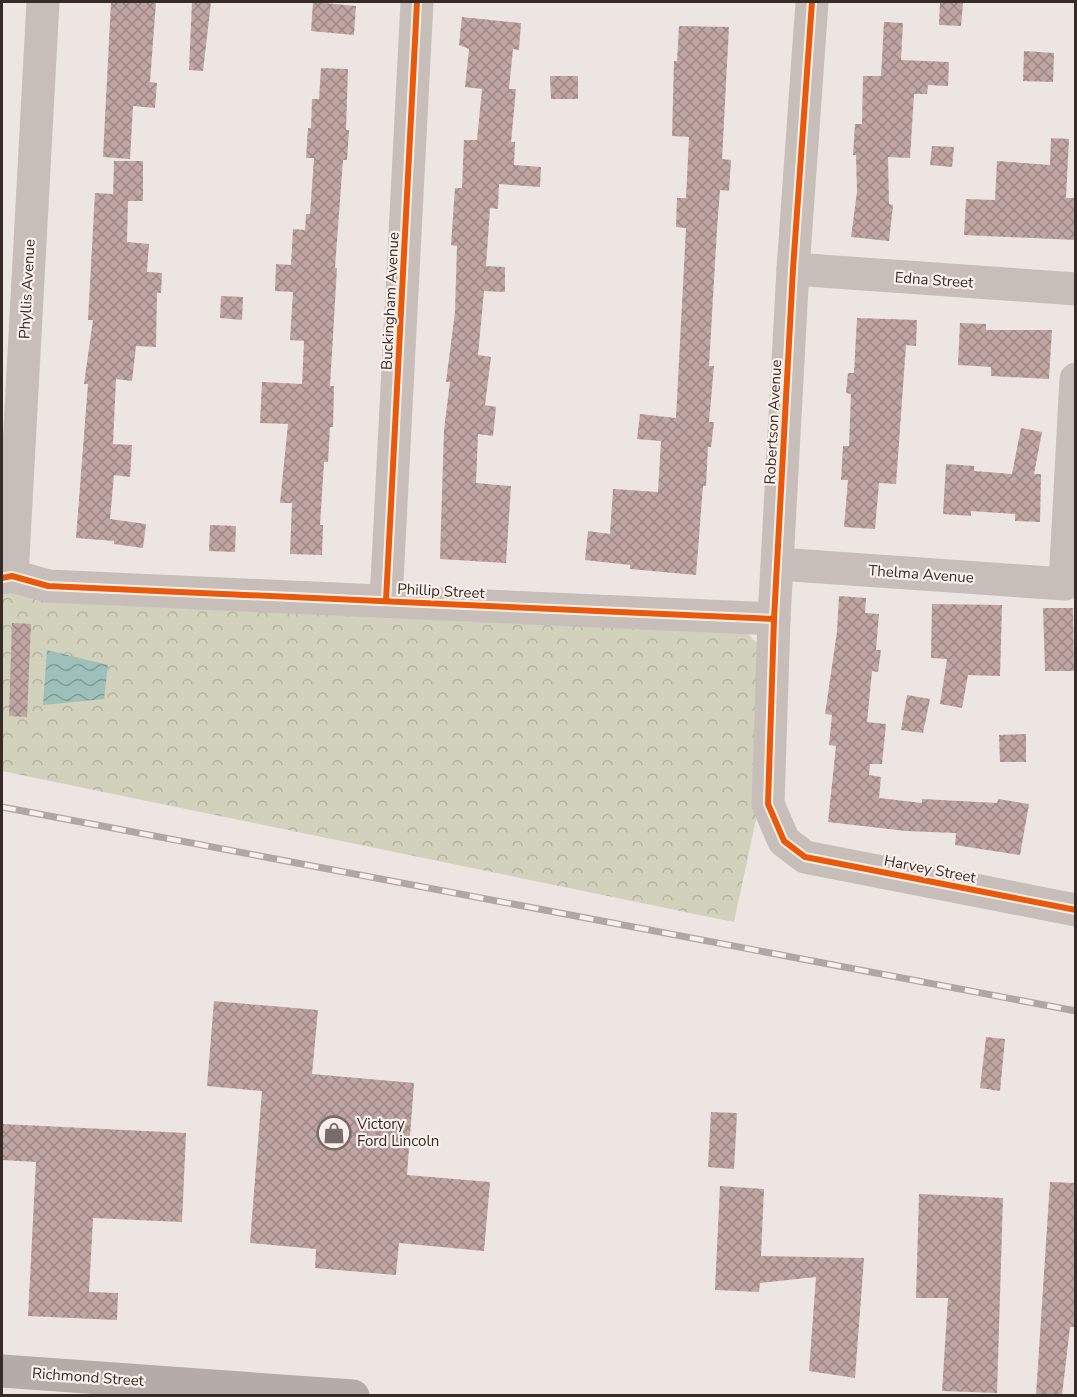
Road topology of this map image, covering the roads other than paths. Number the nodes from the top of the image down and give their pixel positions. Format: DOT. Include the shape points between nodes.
graph roads {
  1 [pos="43,2"];
  2 [pos="417,2"];
  3 [pos="812,2"];
  4 [pos="793,269"];
  5 [pos="1076,289"];
  6 [pos="1076,379"];
  7 [pos="778,564"];
  8 [pos="7,577"];
  9 [pos="386,601"];
  10 [pos="774,619"];
  11 [pos="784,841"];
  12 [pos="1076,910"];
  13 [pos="2,1371"];
  14 [pos="353,1395"];
  1 -- 8 [label="street, Phyllis Avenue"];
  2 -- 9 [label="street, Buckingham Avenue"];
  3 -- 4 [label="street, Robertson Avenue"];
  4 -- 5 [label="street, Edna Street"];
  4 -- 7 [label="street, Robertson Avenue"];
  6 -- 7 [label="street, Thelma Avenue" via="1065,584"];
  7 -- 10 [label="street, Robertson Avenue"];
  8 -- 9 [label="street, Phillip Street" via="48,586"];
  9 -- 10 [label="street, Phillip Street"];
  10 -- 11 [label="street, Robertson Avenue" via="768,804"];
  11 -- 12 [label="street, Harvey Street" via="805,857"];
  13 -- 14 [label="main road, Richmond Street"];
}
